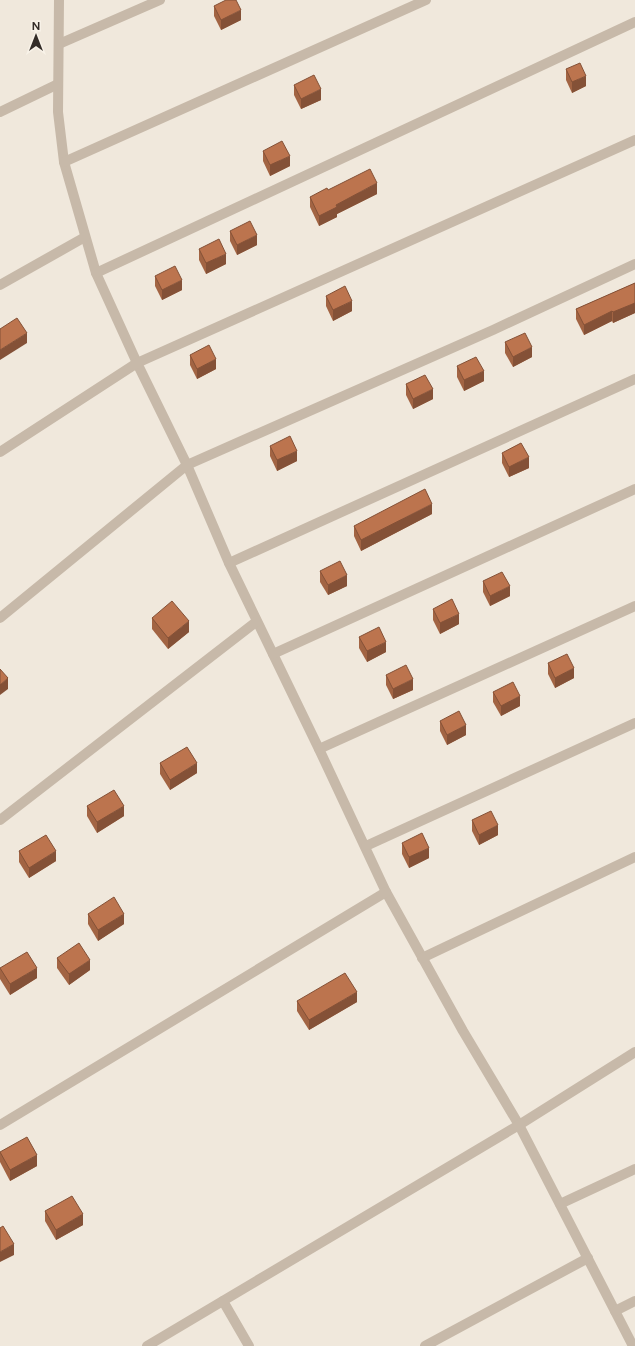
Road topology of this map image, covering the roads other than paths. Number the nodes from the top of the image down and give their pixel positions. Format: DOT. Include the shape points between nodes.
graph roads {
  1 [pos="59,0"];
  2 [pos="160,0"];
  3 [pos="426,0"];
  4 [pos="635,22"];
  5 [pos="58,44"];
  6 [pos="58,84"];
  7 [pos="0,112"];
  8 [pos="635,140"];
  9 [pos="64,162"];
  10 [pos="84,237"];
  11 [pos="635,264"];
  12 [pos="96,273"];
  13 [pos="0,284"];
  14 [pos="137,363"];
  15 [pos="635,379"];
  16 [pos="0,452"];
  17 [pos="187,465"];
  18 [pos="635,489"];
  19 [pos="228,563"];
  20 [pos="635,606"];
  21 [pos="0,618"];
  22 [pos="256,622"];
  23 [pos="273,654"];
  24 [pos="635,723"];
  25 [pos="319,749"];
  26 [pos="0,820"];
  27 [pos="366,846"];
  28 [pos="635,857"];
  29 [pos="386,892"];
  30 [pos="422,958"];
  31 [pos="635,1052"];
  32 [pos="0,1125"];
  33 [pos="519,1125"];
  34 [pos="635,1169"];
  35 [pos="560,1204"];
  36 [pos="588,1258"];
  37 [pos="223,1301"];
  38 [pos="635,1302"];
  39 [pos="615,1311"];
  40 [pos="147,1346"];
  41 [pos="249,1346"];
  42 [pos="425,1346"];
  43 [pos="633,1346"];
  1 -- 5 [label="street"];
  2 -- 5 [label="street"];
  3 -- 9 [label="street"];
  4 -- 12 [label="street"];
  5 -- 6 [label="street"];
  6 -- 7 [label="street"];
  6 -- 9 [label="street" via="58,112"];
  8 -- 14 [label="street"];
  9 -- 10 [label="street"];
  10 -- 12 [label="street"];
  10 -- 13 [label="street"];
  11 -- 17 [label="street" via="493,330"];
  12 -- 14 [label="street"];
  14 -- 16 [label="street"];
  14 -- 17 [label="street"];
  15 -- 19 [label="street"];
  17 -- 19 [label="street"];
  17 -- 21 [label="street"];
  18 -- 23 [label="street"];
  19 -- 22 [label="street"];
  20 -- 25 [label="street"];
  22 -- 23 [label="street"];
  22 -- 26 [label="street"];
  23 -- 25 [label="street"];
  24 -- 27 [label="street"];
  25 -- 27 [label="street"];
  27 -- 29 [label="street"];
  28 -- 30 [label="street"];
  29 -- 30 [label="street"];
  29 -- 32 [label="street"];
  30 -- 33 [label="street"];
  31 -- 33 [label="street"];
  33 -- 35 [label="street"];
  33 -- 37 [label="street"];
  34 -- 35 [label="street"];
  35 -- 36 [label="street"];
  36 -- 39 [label="street"];
  36 -- 42 [label="street"];
  37 -- 40 [label="street"];
  37 -- 41 [label="street"];
  38 -- 39 [label="street"];
  39 -- 43 [label="street"];
}
